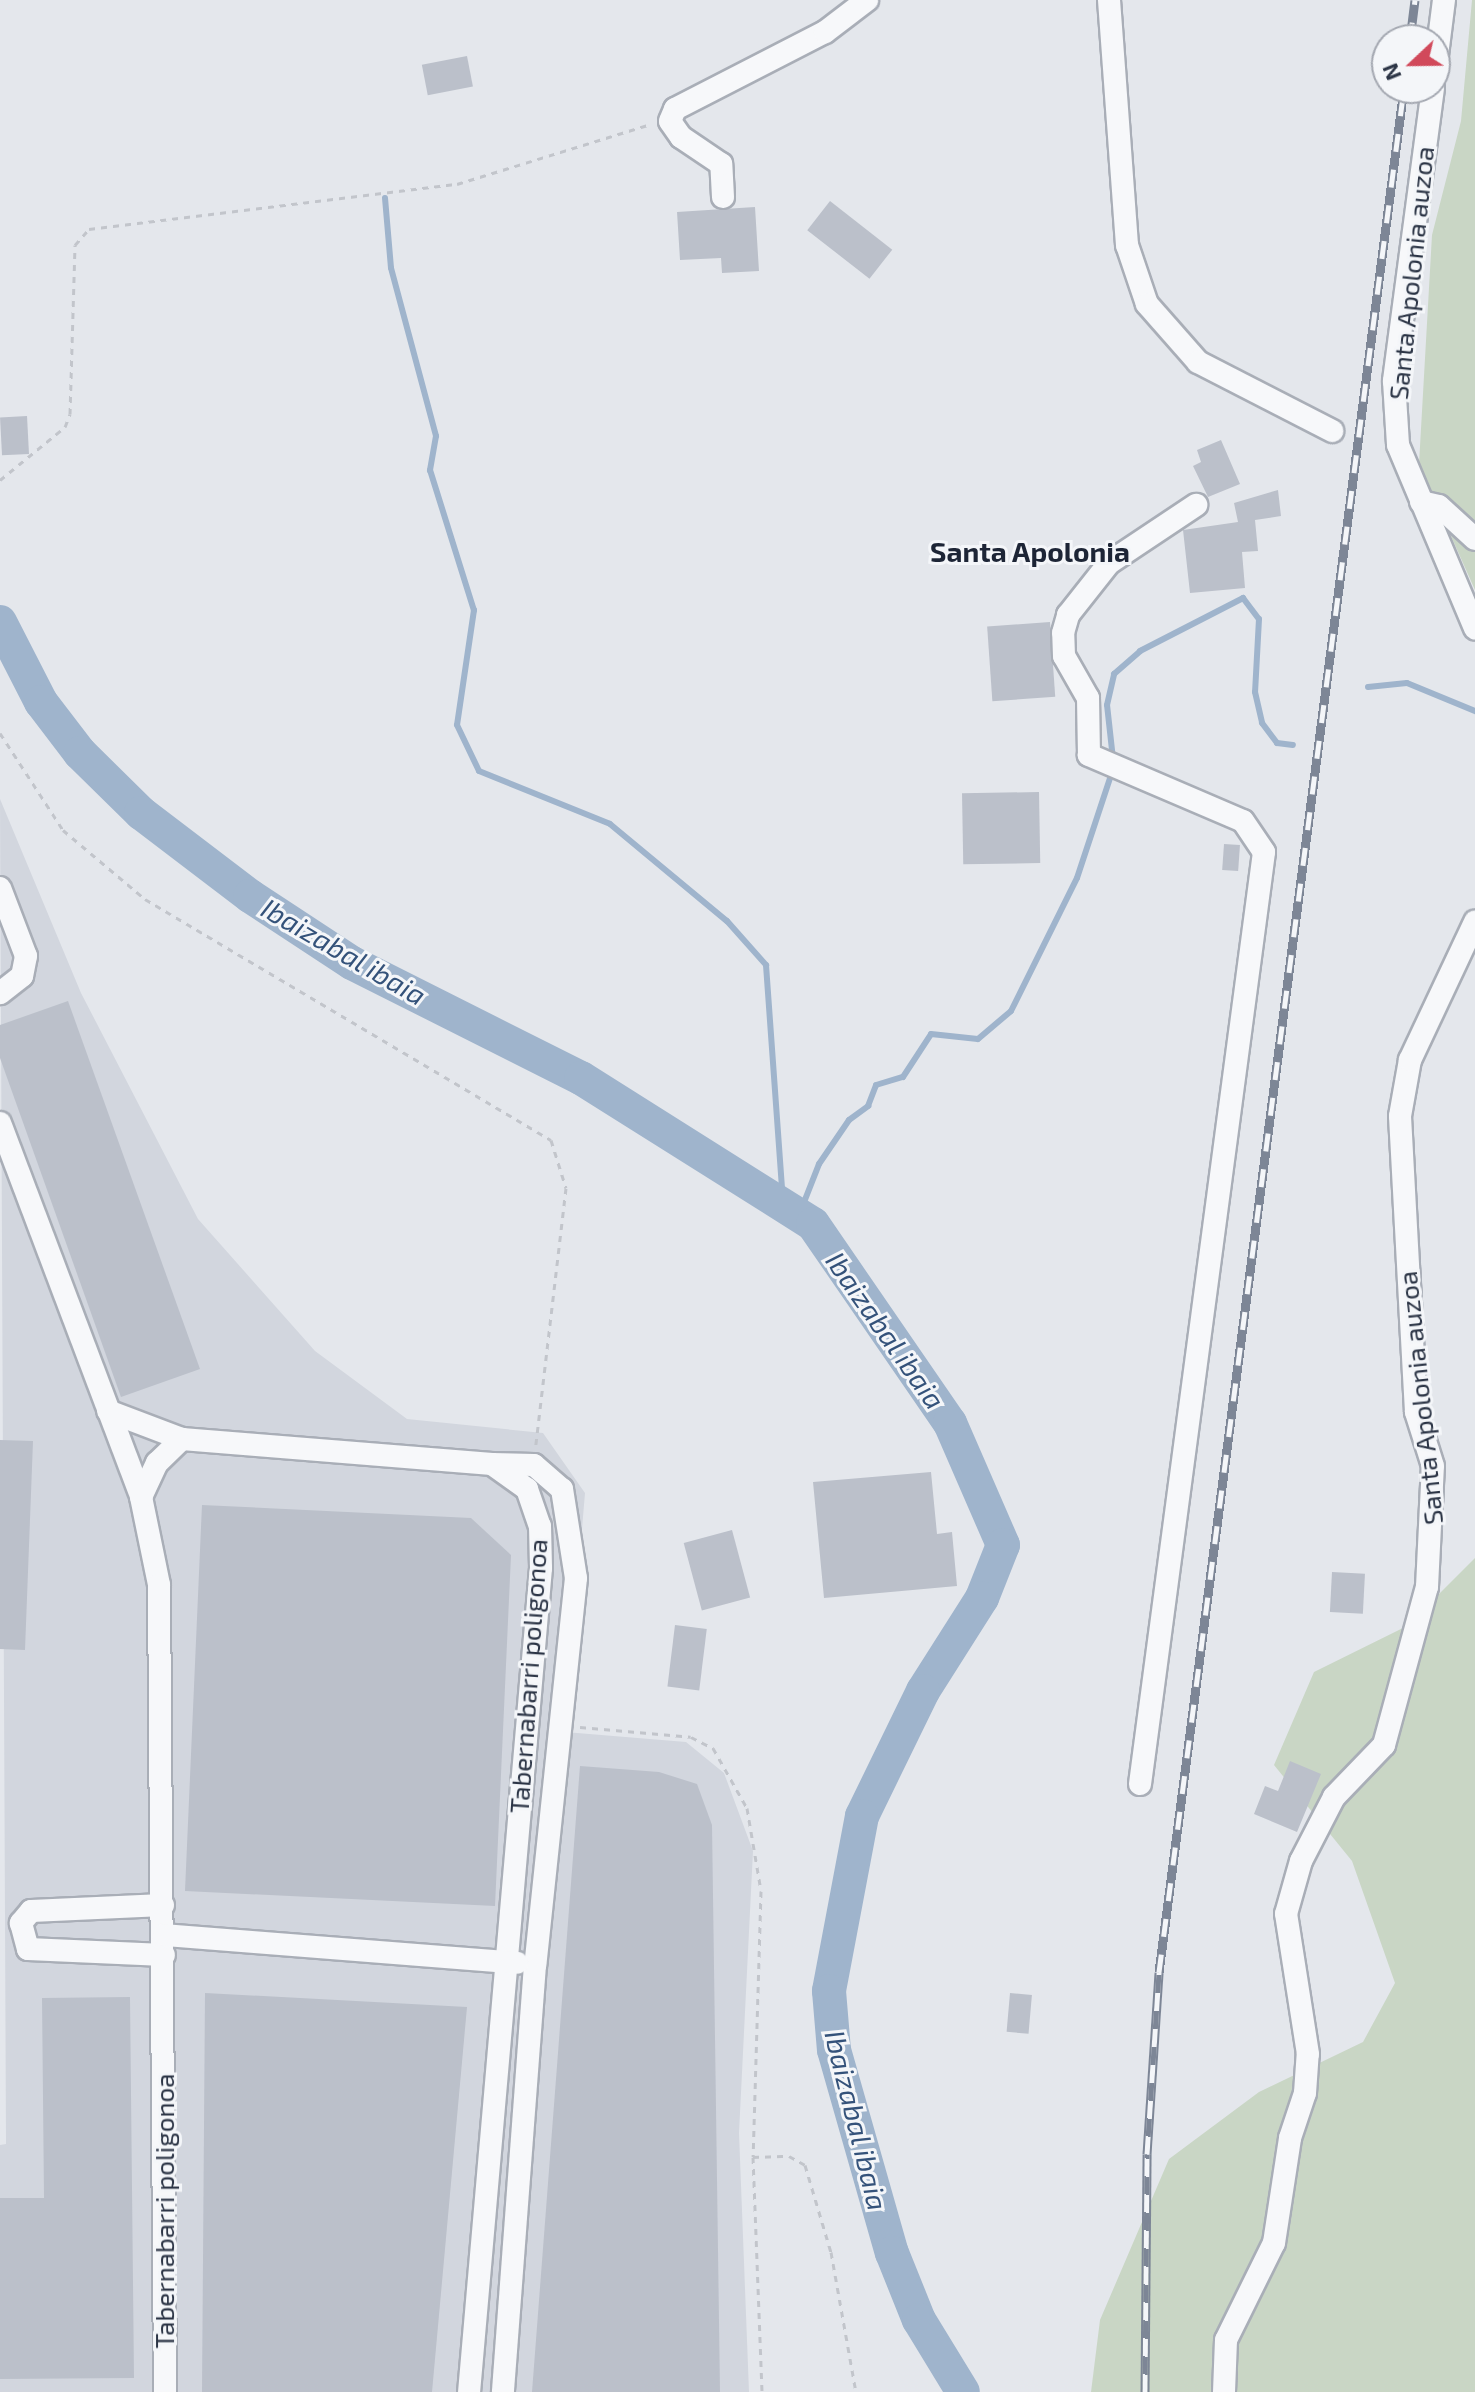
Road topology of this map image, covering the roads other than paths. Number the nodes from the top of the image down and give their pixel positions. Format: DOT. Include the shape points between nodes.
graph roads {
  1 [pos="867,0"];
  2 [pos="1109,0"];
  3 [pos="1444,0"];
  4 [pos="1441,24"];
  5 [pos="1431,104"];
  6 [pos="723,197"];
  7 [pos="1332,431"];
  8 [pos="1421,502"];
  9 [pos="1196,505"];
  10 [pos="1475,539"];
  11 [pos="1475,628"];
  12 [pos="0,888"];
  13 [pos="1475,922"];
  14 [pos="0,993"];
  15 [pos="0,1123"];
  16 [pos="108,1411"];
  17 [pos="182,1439"];
  18 [pos="492,1464"];
  19 [pos="141,1497"];
  20 [pos="1140,1784"];
  21 [pos="163,1905"];
  22 [pos="164,1945"];
  23 [pos="504,1962"];
  24 [pos="535,1965"];
  25 [pos="165,2392"];
  26 [pos="469,2392"];
  27 [pos="503,2392"];
  28 [pos="1224,2392"];
  1 -- 6 [label="street" via="825,32 686,100 670,121 721,164"];
  2 -- 7 [label="street" via="1127,245 1147,304 1198,362"];
  3 -- 4 [label="street"];
  5 -- 8 [label="street, Santa Apolonia auzoa" via="1394,381 1398,445"];
  8 -- 10 [label="street" via="1439,506"];
  8 -- 11 [label="street, Santa Apolonia auzoa"];
  9 -- 20 [label="street" via="1109,563 1068,615 1064,656 1088,698 1089,755 1243,821 1264,852"];
  12 -- 14 [label="street" via="26,956 22,976"];
  13 -- 28 [label="street, Santa Apolonia auzoa" via="1410,1060 1400,1116 1416,1412 1433,1466 1435,1539 1384,1745 1353,1775 1301,1861 1286,1914 1308,2054 1305,2093 1290,2138 1274,2243 1226,2340"];
  15 -- 16 [label="street, Tabernabarri poligonoa"];
  16 -- 17 [label="street"];
  16 -- 19 [label="street, Tabernabarri poligonoa"];
  17 -- 18 [label="street"];
  17 -- 19 [label="street" via="157,1463"];
  18 -- 23 [label="street, Tabernabarri poligonoa" via="527,1489 540,1526 541,1568"];
  18 -- 24 [label="street" via="534,1465 562,1489 570,1513 576,1578"];
  19 -- 21 [label="street, Tabernabarri poligonoa" via="159,1585"];
  21 -- 22 [label="street, Tabernabarri poligonoa"];
  21 -- 22 [label="street" via="31,1911 21,1923 28,1949"];
  22 -- 23 [label="street"];
  22 -- 25 [label="street, Tabernabarri poligonoa"];
  23 -- 24 [label="street"];
  23 -- 26 [label="street, Tabernabarri poligonoa"];
  24 -- 27 [label="street"];
}
